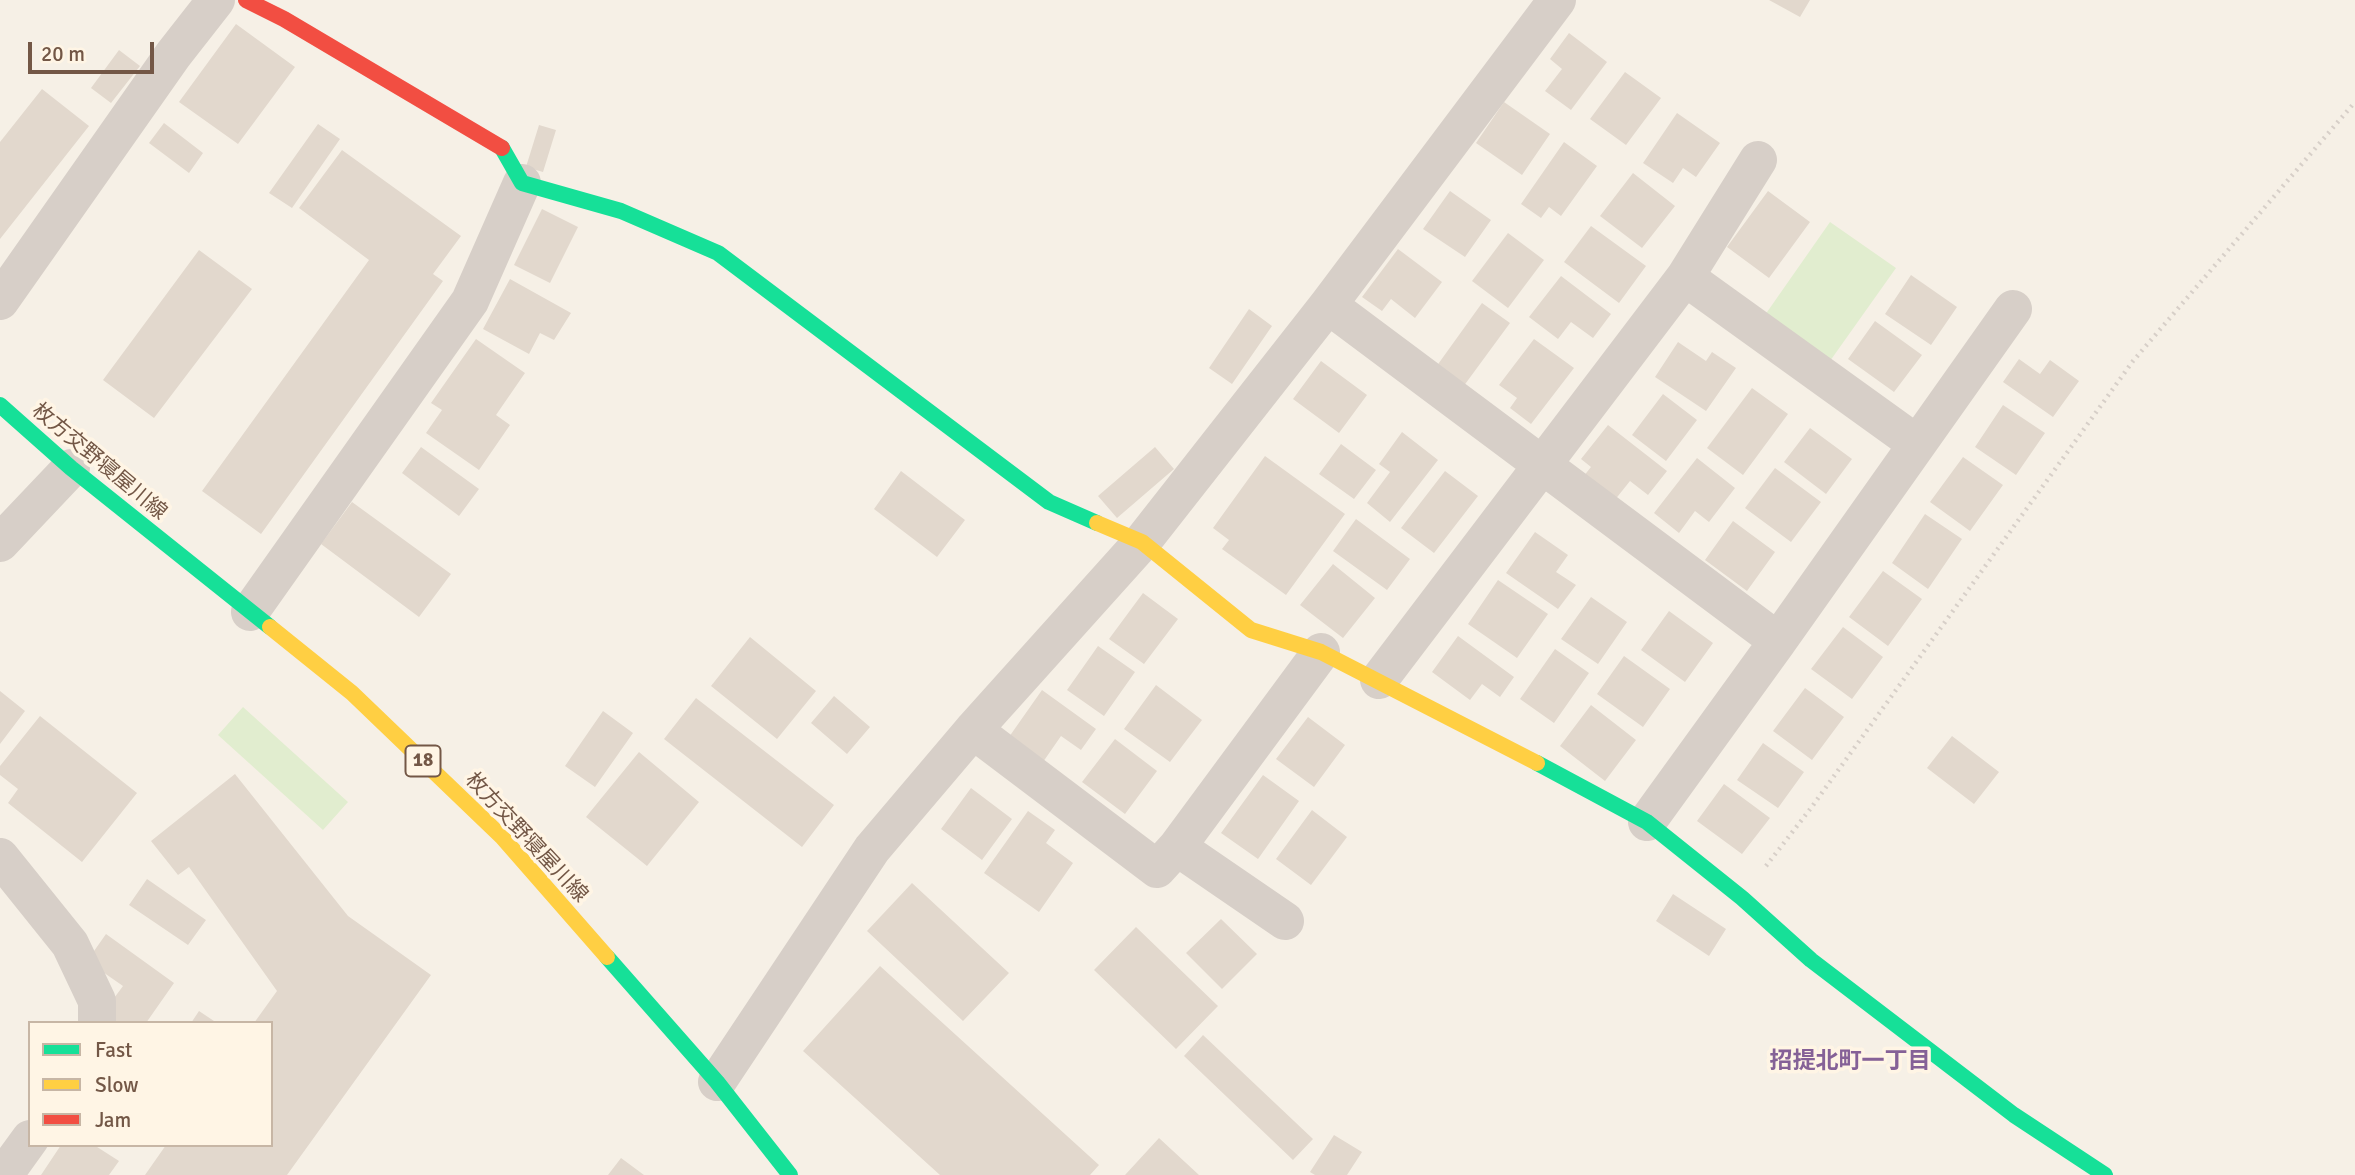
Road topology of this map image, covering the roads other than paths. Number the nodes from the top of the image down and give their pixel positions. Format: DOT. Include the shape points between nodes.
graph roads {
  1 [pos="216,0"];
  2 [pos="246,0"];
  3 [pos="1557,0"];
  4 [pos="1758,160"];
  5 [pos="522,183"];
  6 [pos="1685,277"];
  7 [pos="0,301"];
  8 [pos="1328,305"];
  9 [pos="2013,309"];
  10 [pos="0,405"];
  11 [pos="1917,444"];
  12 [pos="1542,465"];
  13 [pos="71,468"];
  14 [pos="1142,542"];
  15 [pos="0,543"];
  16 [pos="250,612"];
  17 [pos="1778,641"];
  18 [pos="1321,652"];
  19 [pos="1379,680"];
  20 [pos="973,730"];
  21 [pos="1647,822"];
  22 [pos="1177,847"];
  23 [pos="0,857"];
  24 [pos="1285,921"];
  25 [pos="97,1021"];
  26 [pos="717,1082"];
  27 [pos="28,1142"];
  28 [pos="4,1175"];
  29 [pos="790,1175"];
  30 [pos="2105,1175"];
  1 -- 7 [label="street"];
  2 -- 5 [label="street" via="505,149"];
  3 -- 8 [label="street"];
  4 -- 6 [label="street"];
  5 -- 14 [label="street" via="621,211 718,253 1049,502"];
  5 -- 16 [label="street" via="470,301"];
  6 -- 11 [label="street"];
  6 -- 12 [label="street"];
  8 -- 12 [label="street"];
  8 -- 14 [label="street"];
  9 -- 11 [label="street"];
  10 -- 13 [label="street, 枚方交野寝屋川線 / 18"];
  11 -- 17 [label="street"];
  12 -- 17 [label="street"];
  12 -- 19 [label="street"];
  13 -- 15 [label="street"];
  13 -- 16 [label="street, 枚方交野寝屋川線 / 18"];
  14 -- 18 [label="street" via="1251,630"];
  14 -- 20 [label="street"];
  16 -- 26 [label="street, 枚方交野寝屋川線 / 18" via="352,693 502,837"];
  17 -- 21 [label="street"];
  18 -- 19 [label="street"];
  18 -- 22 [label="street"];
  19 -- 21 [label="street"];
  20 -- 22 [label="street" via="1157,869"];
  20 -- 26 [label="street" via="872,849"];
  21 -- 30 [label="street" via="1811,960 2014,1115"];
  22 -- 24 [label="street"];
  23 -- 25 [label="street" via="70,944 97,1001"];
  26 -- 29 [label="street, 枚方交野寝屋川線 / 18"];
  27 -- 28 [label="street"];
}
